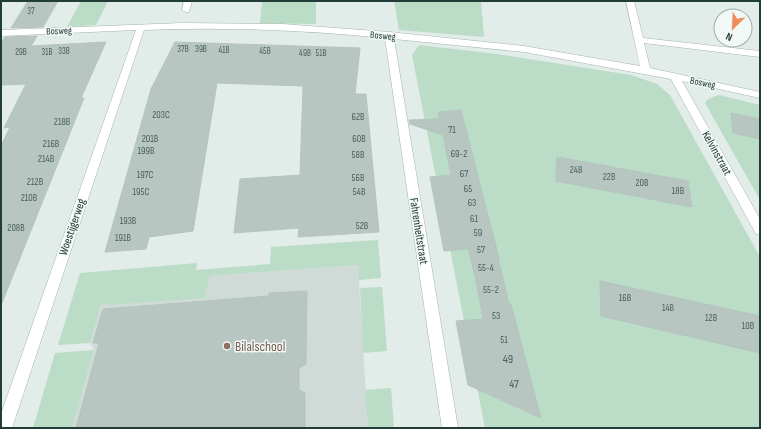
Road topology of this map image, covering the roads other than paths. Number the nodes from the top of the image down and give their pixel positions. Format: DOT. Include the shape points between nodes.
graph roads {
  1 [pos="188,1"];
  2 [pos="630,1"];
  3 [pos="186,10"];
  4 [pos="141,27"];
  5 [pos="1,34"];
  6 [pos="389,35"];
  7 [pos="640,40"];
  8 [pos="760,54"];
  9 [pos="646,70"];
  10 [pos="674,76"];
  11 [pos="760,94"];
  12 [pos="760,230"];
  13 [pos="4,428"];
  14 [pos="450,428"];
  1 -- 3 [label="street"];
  2 -- 7 [label="street"];
  4 -- 5 [label="street, Bosweg"];
  4 -- 6 [label="street, Bosweg" via="283,27"];
  4 -- 13 [label="street, Woestijgerweg"];
  6 -- 9 [label="street, Bosweg" via="524,49"];
  6 -- 14 [label="street, Fahrenheitstraat"];
  7 -- 8 [label="street"];
  7 -- 9 [label="street"];
  9 -- 10 [label="street, Bosweg"];
  10 -- 11 [label="street, Bosweg"];
  10 -- 12 [label="street, Kelvinstraat"];
}
